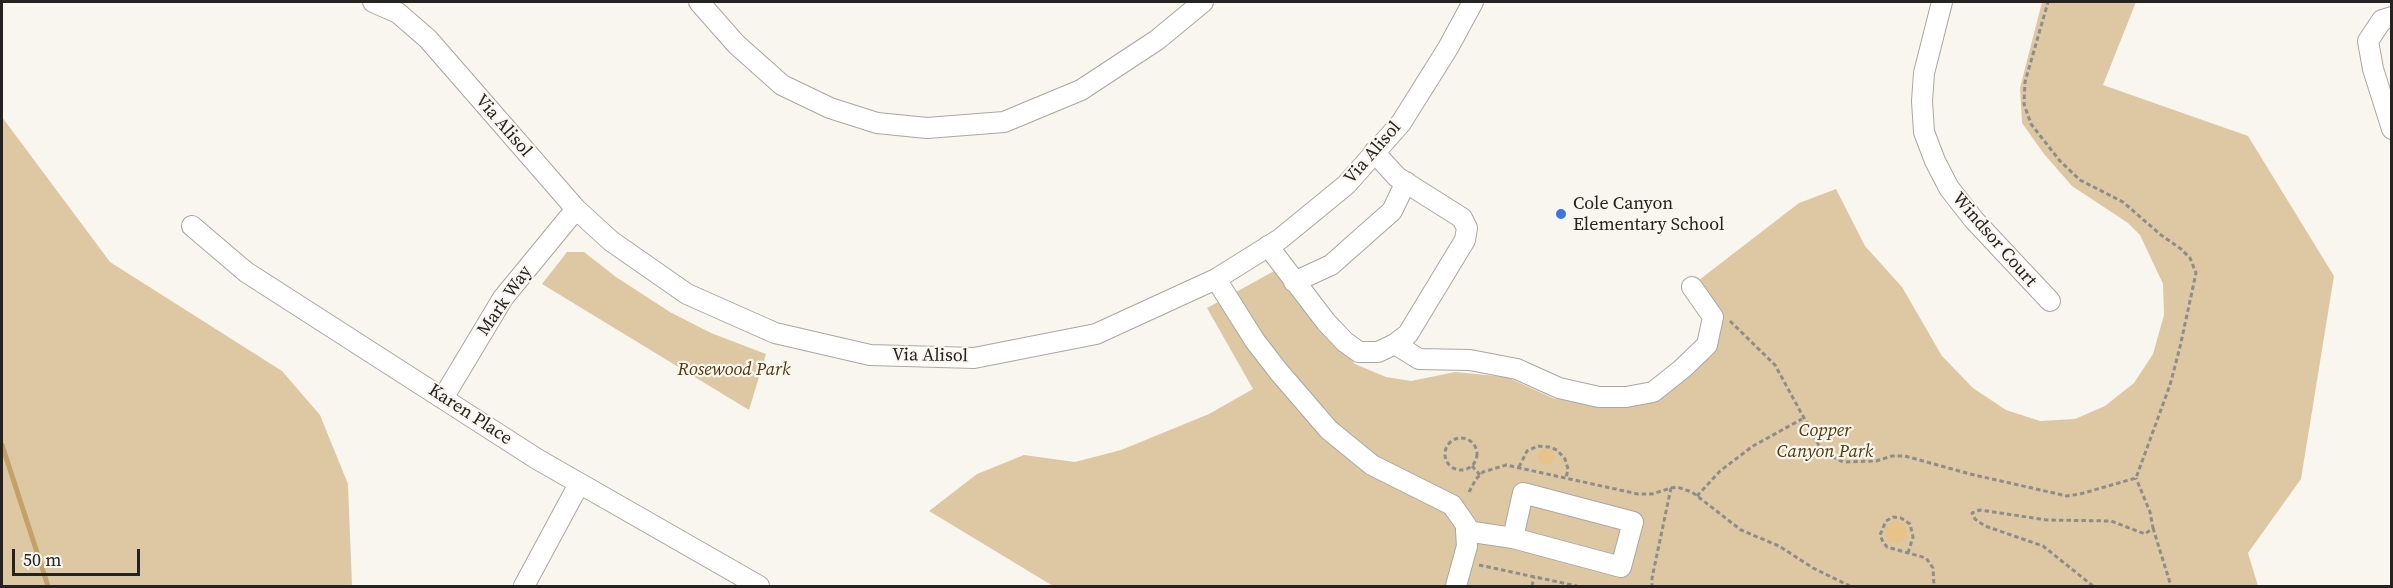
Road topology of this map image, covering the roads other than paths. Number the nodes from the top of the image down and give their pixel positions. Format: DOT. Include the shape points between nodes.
graph roads {
  1 [pos="373,2"];
  2 [pos="699,2"];
  3 [pos="1203,2"];
  4 [pos="1473,2"];
  5 [pos="1942,2"];
  6 [pos="2387,19"];
  7 [pos="2391,129"];
  8 [pos="1374,152"];
  9 [pos="1406,182"];
  10 [pos="576,209"];
  11 [pos="192,226"];
  12 [pos="1268,246"];
  13 [pos="1216,279"];
  14 [pos="1294,282"];
  15 [pos="1692,287"];
  16 [pos="2049,302"];
  17 [pos="1395,344"];
  18 [pos="443,398"];
  19 [pos="579,484"];
  20 [pos="1466,531"];
  21 [pos="1513,538"];
  22 [pos="524,586"];
  23 [pos="759,586"];
  24 [pos="1456,586"];
  1 -- 10 [label="street, Via Alisol" via="398,13 428,39"];
  2 -- 3 [label="street" via="736,44 783,86 830,108 877,123 927,128 1004,122 1081,90 1157,40"];
  4 -- 8 [label="street, Via Alisol" via="1401,123"];
  5 -- 16 [label="street, Windsor Court" via="1924,73 1924,132 1949,188"];
  6 -- 7 [label="street" via="2368,40"];
  8 -- 9 [label="street"];
  8 -- 12 [label="street, Via Alisol" via="1346,185"];
  9 -- 14 [label="street" via="1392,212 1331,265"];
  9 -- 17 [label="street" via="1462,218 1467,228 1465,240 1408,334"];
  10 -- 13 [label="street, Via Alisol" via="611,241 687,294 775,333 870,355 975,358 1096,334"];
  10 -- 18 [label="street, Mark Way" via="503,298"];
  11 -- 18 [label="street, Karen Place" via="246,272"];
  12 -- 13 [label="street, Via Alisol"];
  12 -- 14 [label="street"];
  13 -- 20 [label="street" via="1255,341 1329,430 1372,465 1452,505"];
  14 -- 17 [label="street" via="1326,322 1359,352 1378,352"];
  15 -- 17 [label="street" via="1713,317 1707,345 1653,392 1599,397 1559,388 1517,369 1470,360 1419,359"];
  18 -- 19 [label="street, Karen Place"];
  19 -- 22 [label="street"];
  19 -- 23 [label="street, Karen Place"];
  20 -- 21 [label="street"];
  20 -- 24 [label="street" via="1467,546"];
  21 -- 21 [label="street" via="1621,567 1634,522 1523,493"];
}
